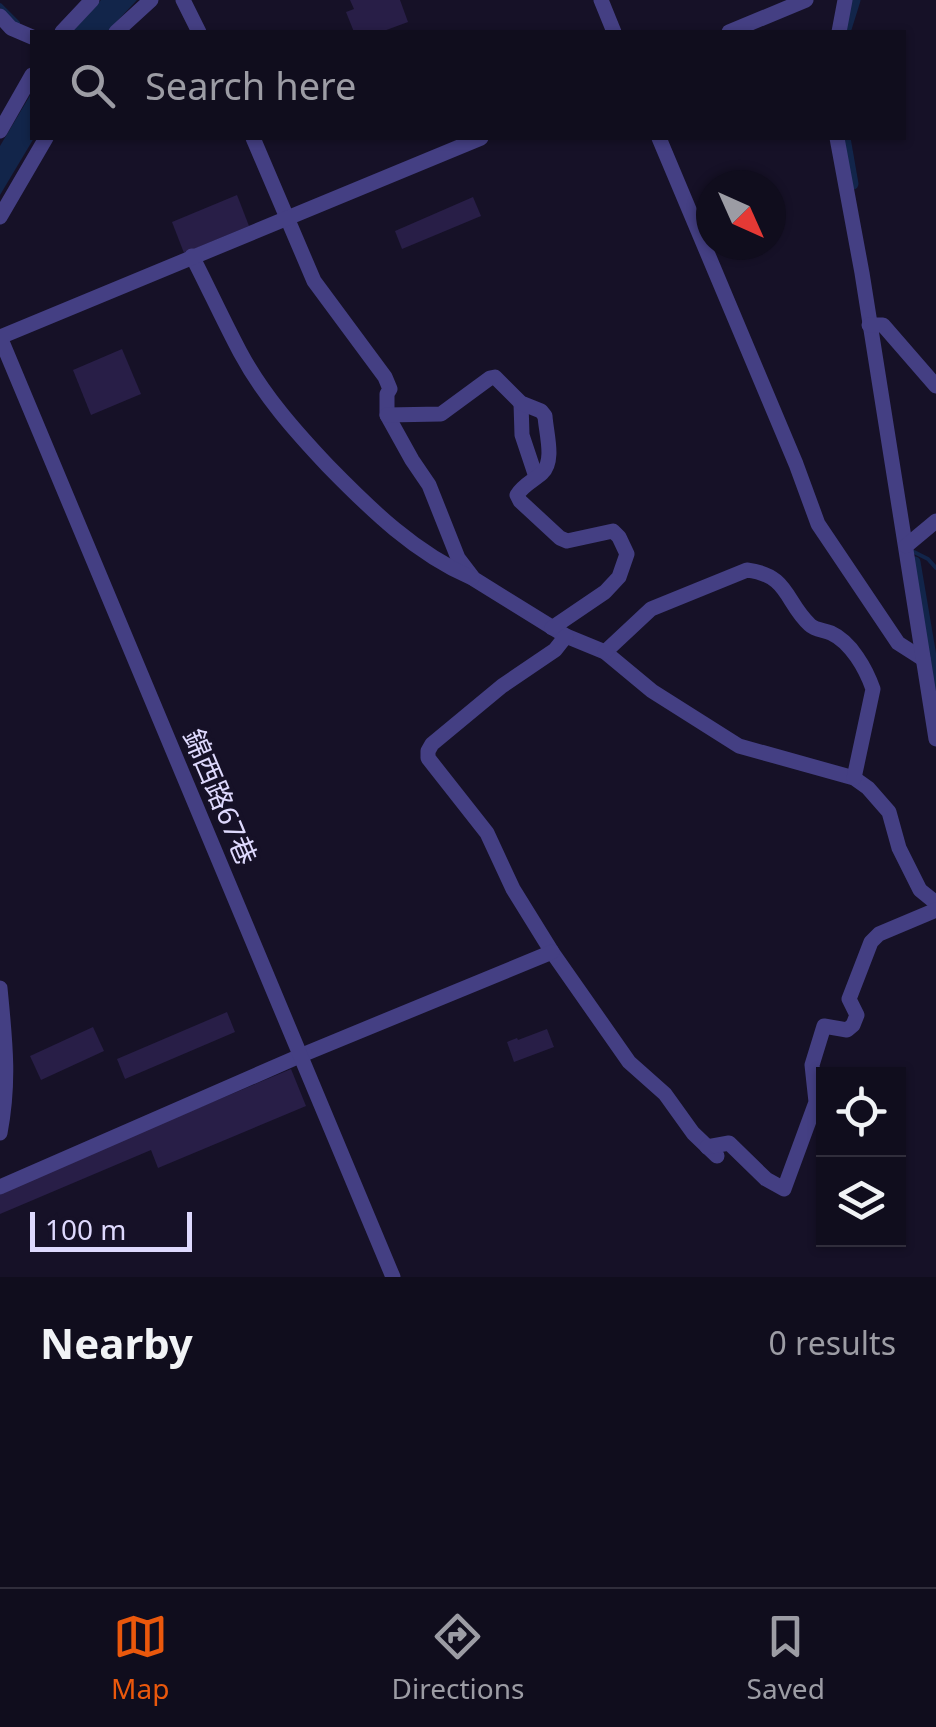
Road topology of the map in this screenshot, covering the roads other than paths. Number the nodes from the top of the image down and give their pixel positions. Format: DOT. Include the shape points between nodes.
graph roads {
  1 [pos="92,0"];
  2 [pos="151,0"];
  3 [pos="183,0"];
  4 [pos="600,0"];
  5 [pos="806,0"];
  6 [pos="844,0"];
  7 [pos="0,16"];
  8 [pos="64,30"];
  9 [pos="118,30"];
  10 [pos="198,30"];
  11 [pos="613,30"];
  12 [pos="734,30"];
  13 [pos="839,30"];
  14 [pos="30,36"];
  15 [pos="30,78"];
  16 [pos="0,130"];
  17 [pos="45,140"];
  18 [pos="255,140"];
  19 [pos="476,140"];
  20 [pos="659,140"];
  21 [pos="838,140"];
  22 [pos="0,216"];
  23 [pos="289,218"];
  24 [pos="192,256"];
  25 [pos="876,325"];
  26 [pos="0,336"];
  27 [pos="936,386"];
  28 [pos="520,403"];
  29 [pos="387,415"];
  30 [pos="536,478"];
  31 [pos="936,521"];
  32 [pos="906,546"];
  33 [pos="474,578"];
  34 [pos="559,632"];
  35 [pos="606,652"];
  36 [pos="923,658"];
  37 [pos="936,738"];
  38 [pos="854,778"];
  39 [pos="936,906"];
  40 [pos="552,952"];
  41 [pos="0,988"];
  42 [pos="302,1055"];
  43 [pos="0,1133"];
  44 [pos="0,1186"];
  45 [pos="393,1277"];
  1 -- 8 [label="street"];
  2 -- 9 [label="street"];
  3 -- 10 [label="street"];
  4 -- 11 [label="street"];
  5 -- 12 [label="street"];
  6 -- 13 [label="street"];
  7 -- 14 [label="street"];
  15 -- 16 [label="street"];
  17 -- 22 [label="street"];
  18 -- 23 [label="street"];
  19 -- 23 [label="street"];
  20 -- 36 [label="street" via="818,524 898,644"];
  21 -- 25 [label="street"];
  23 -- 24 [label="street"];
  23 -- 29 [label="street" via="314,280 385,377"];
  24 -- 26 [label="street"];
  24 -- 33 [label="street" via="240,353 285,420 392,527"];
  25 -- 27 [label="street"];
  25 -- 32 [label="street"];
  26 -- 42 [label="street, 錦西路67巷"];
  28 -- 29 [label="street" via="495,377 441,414"];
  28 -- 30 [label="street"];
  28 -- 30 [label="street" via="544,416 549,463"];
  29 -- 33 [label="street"];
  30 -- 34 [label="street" via="517,495 560,538 614,532 628,554 619,577"];
  31 -- 32 [label="street"];
  32 -- 36 [label="street"];
  33 -- 34 [label="street"];
  34 -- 35 [label="street"];
  34 -- 40 [label="street" via="555,650 502,686 428,753 487,832"];
  35 -- 38 [label="street" via="652,692 739,746"];
  35 -- 38 [label="street" via="652,608 747,570 778,580 811,627 835,635 870,680"];
  36 -- 37 [label="street"];
  38 -- 39 [label="street" via="889,812 920,890"];
  39 -- 40 [label="street" via="871,942 849,999 857,1016 853,1025 824,1026 812,1065 816,1102 784,1189 729,1143 712,1151 693,1133 666,1094 629,1062"];
  40 -- 42 [label="street"];
  41 -- 43 [label="street" via="7,1064"];
  42 -- 44 [label="street"];
  42 -- 45 [label="street, 錦西路67巷"];
}
